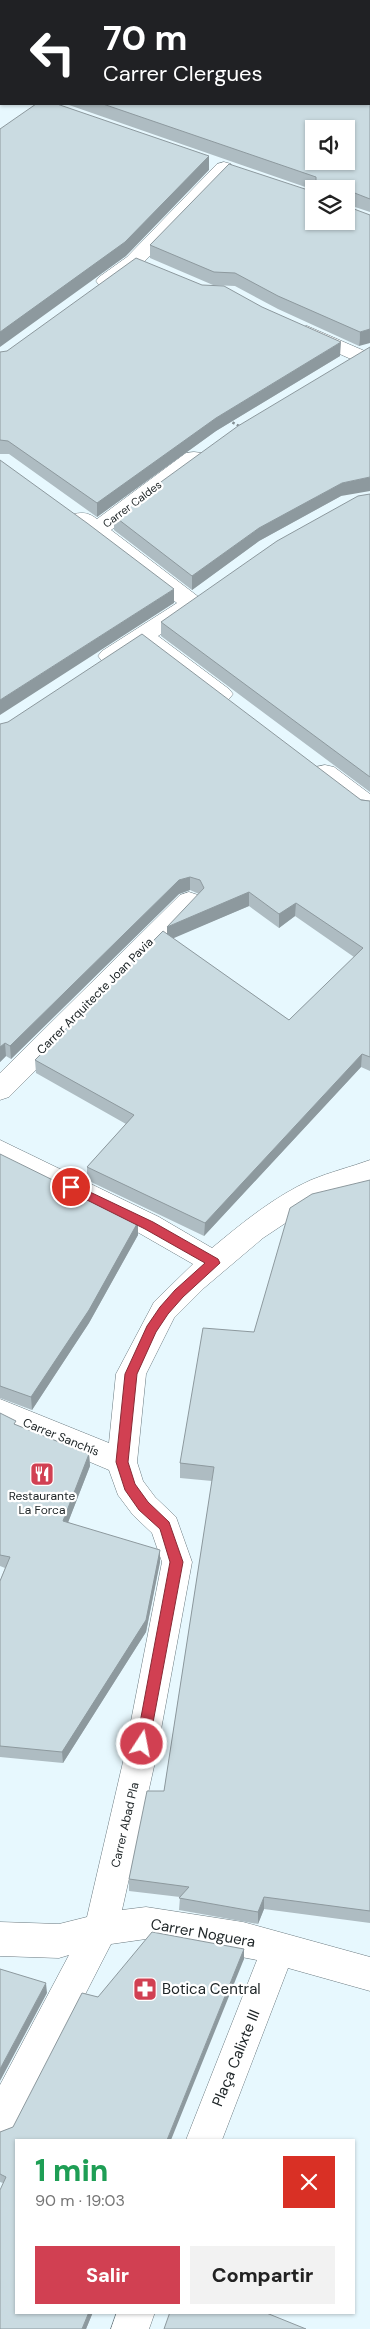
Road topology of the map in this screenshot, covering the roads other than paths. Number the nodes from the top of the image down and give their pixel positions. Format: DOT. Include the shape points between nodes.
graph roads {
  1 [pos="243,174"];
  2 [pos="89,294"];
  3 [pos="288,323"];
  4 [pos="358,357"];
  5 [pos="232,422"];
  6 [pos="65,507"];
  7 [pos="97,530"];
  8 [pos="142,635"];
  9 [pos="94,666"];
  10 [pos="242,710"];
  11 [pos="310,762"];
  12 [pos="370,806"];
  13 [pos="190,902"];
  14 [pos="0,1090"];
  15 [pos="0,1151"];
  16 [pos="370,1171"];
  17 [pos="214,1263"];
  18 [pos="0,1411"];
  19 [pos="122,1462"];
  20 [pos="101,1929"];
  21 [pos="0,1939"];
  22 [pos="280,1948"];
  23 [pos="370,1974"];
  24 [pos="0,2122"];
  25 [pos="204,2139"];
  26 [pos="135,2314"];
  27 [pos="130,2329"];
  1 -- 2 [label="street" via="215,165 142,264"];
  3 -- 4 [label="street"];
  5 -- 7 [label="street, Carrer Caldes"];
  6 -- 7 [label="street"];
  7 -- 8 [label="street" via="200,598"];
  8 -- 9 [label="street"];
  8 -- 10 [label="street"];
  11 -- 12 [label="street"];
  13 -- 14 [label="street, Carrer Arquitecte Joan Pavia"];
  15 -- 17 [label="street" via="149,1225"];
  16 -- 17 [label="street, Carrer Abad Pla" via="321,1188 292,1204 253,1230"];
  17 -- 19 [label="street, Carrer Abad Pla" via="164,1310 142,1350 131,1374"];
  18 -- 19 [label="street, Carrer Sanchís"];
  19 -- 20 [label="street, Carrer Abad Pla" via="129,1486 165,1526 177,1562 139,1762"];
  20 -- 21 [label="street, Carrer Noguera" via="59,1941"];
  20 -- 22 [label="street, Carrer Noguera" via="146,1923"];
  20 -- 24 [label="street"];
  22 -- 23 [label="street, Carrer Noguera"];
  22 -- 25 [label="street, Plaça Calixte III"];
  26 -- 27 [label="street"];
}
